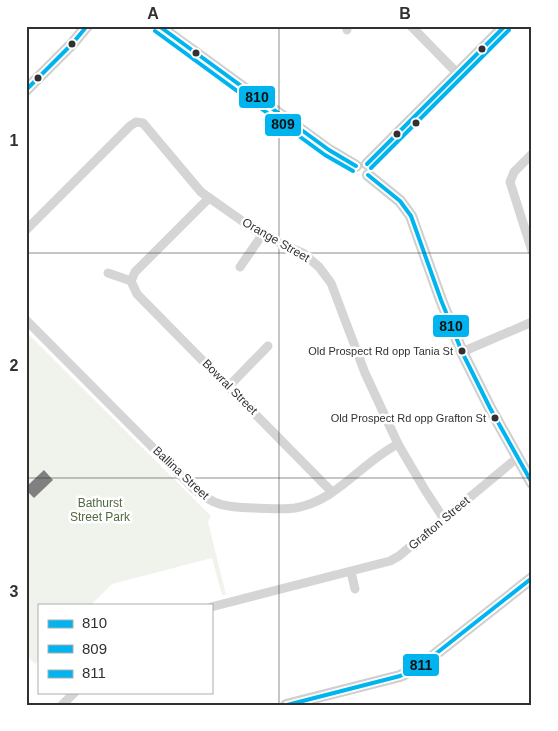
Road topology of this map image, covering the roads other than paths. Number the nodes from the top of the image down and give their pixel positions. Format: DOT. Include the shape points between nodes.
graph roads {
  1 [pos="87,26"];
  2 [pos="158,26"];
  3 [pos="411,26"];
  4 [pos="505,26"];
  5 [pos="458,73"];
  6 [pos="26,90"];
  7 [pos="532,154"];
  8 [pos="364,168"];
  9 [pos="209,198"];
  10 [pos="26,230"];
  11 [pos="262,235"];
  12 [pos="532,251"];
  13 [pos="240,267"];
  14 [pos="108,272"];
  15 [pos="131,281"];
  16 [pos="26,320"];
  17 [pos="532,322"];
  18 [pos="268,346"];
  19 [pos="462,352"];
  20 [pos="229,386"];
  21 [pos="398,444"];
  22 [pos="517,458"];
  23 [pos="532,483"];
  24 [pos="332,492"];
  25 [pos="444,519"];
  26 [pos="351,572"];
  27 [pos="532,578"];
  28 [pos="355,589"];
  29 [pos="212,607"];
  30 [pos="73,694"];
  31 [pos="62,705"];
  32 [pos="286,705"];
  1 -- 6 [label="main road"];
  2 -- 8 [label="main road" via="330,150"];
  3 -- 5 [label="street"];
  4 -- 5 [label="main road"];
  5 -- 8 [label="main road"];
  7 -- 12 [label="street" via="507,178"];
  8 -- 19 [label="main road" via="412,216"];
  9 -- 10 [label="street, Orange Street" via="139,119"];
  9 -- 11 [label="street, Orange Street"];
  9 -- 15 [label="street" via="135,272"];
  11 -- 13 [label="street"];
  11 -- 21 [label="street, Orange Street" via="303,253 319,267 330,283 368,382"];
  14 -- 15 [label="street"];
  15 -- 20 [label="street, Bowral Street" via="137,294"];
  16 -- 24 [label="street, Ballina Street" via="193,488 211,501 231,507 288,509 311,504"];
  17 -- 19 [label="street"];
  18 -- 20 [label="street"];
  19 -- 22 [label="main road"];
  20 -- 24 [label="street, Bowral Street"];
  21 -- 24 [label="street, Ballina Street"];
  21 -- 25 [label="street, Orange Street"];
  22 -- 23 [label="main road"];
  22 -- 25 [label="street, Grafton Street"];
  25 -- 26 [label="street, Grafton Street" via="399,556"];
  26 -- 28 [label="street"];
  26 -- 29 [label="street, Grafton Street"];
  27 -- 32 [label="main road" via="419,667 400,676"];
  30 -- 31 [label="street"];
}
